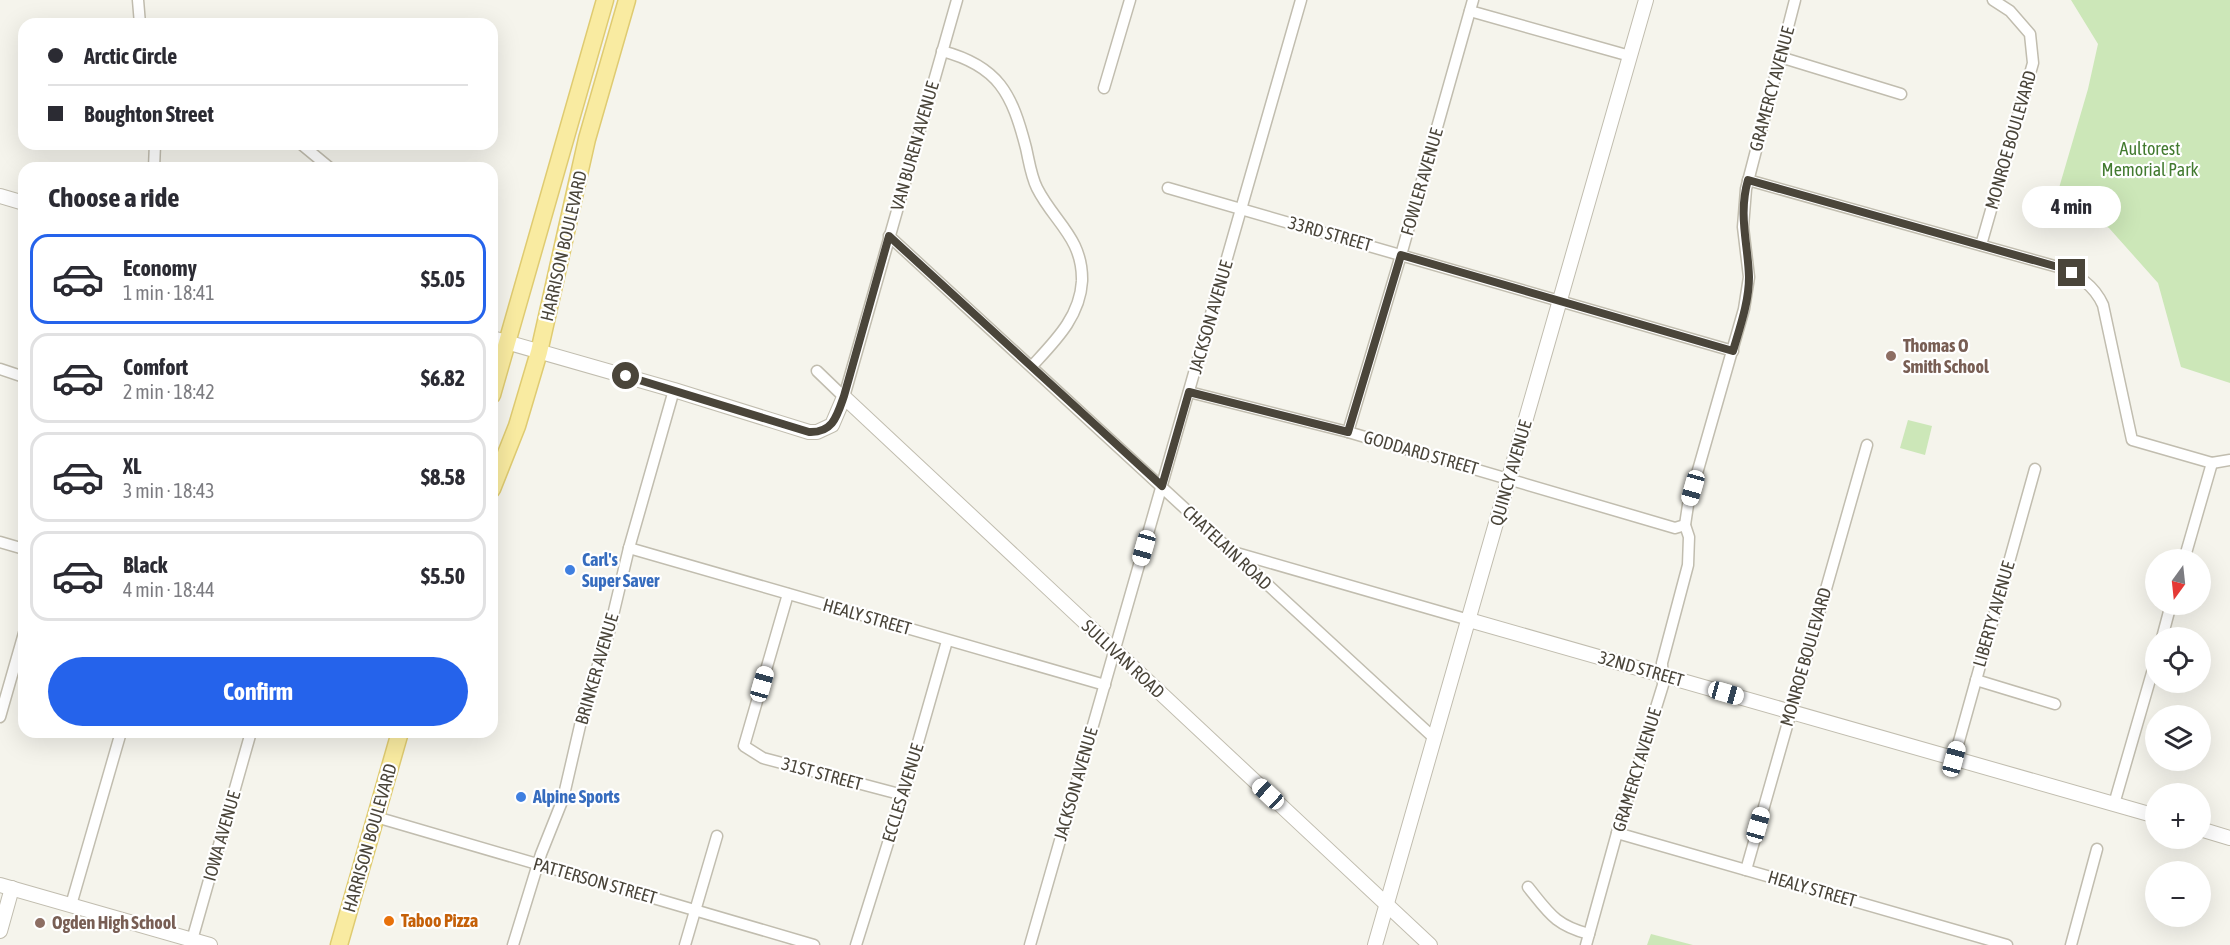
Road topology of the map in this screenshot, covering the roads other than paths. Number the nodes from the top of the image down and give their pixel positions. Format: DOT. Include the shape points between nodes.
graph roads {
  1 [pos="138,0"];
  2 [pos="605,0"];
  3 [pos="627,0"];
  4 [pos="957,0"];
  5 [pos="1130,0"];
  6 [pos="1301,0"];
  7 [pos="1646,0"];
  8 [pos="1795,0"];
  9 [pos="1993,0"];
  10 [pos="1471,5"];
  11 [pos="140,18"];
  12 [pos="942,51"];
  13 [pos="1630,56"];
  14 [pos="1780,57"];
  15 [pos="1104,88"];
  16 [pos="1901,94"];
  17 [pos="308,150"];
  18 [pos="323,162"];
  19 [pos="1748,180"];
  20 [pos="1168,188"];
  21 [pos="0,196"];
  22 [pos="18,201"];
  23 [pos="1241,209"];
  24 [pos="889,236"];
  25 [pos="1981,245"];
  26 [pos="1401,255"];
  27 [pos="1560,300"];
  28 [pos="499,340"];
  29 [pos="1733,351"];
  30 [pos="539,352"];
  31 [pos="1032,366"];
  32 [pos="0,369"];
  33 [pos="818,371"];
  34 [pos="18,375"];
  35 [pos="674,390"];
  36 [pos="1189,392"];
  37 [pos="844,396"];
  38 [pos="1348,432"];
  39 [pos="1867,445"];
  40 [pos="2230,460"];
  41 [pos="2212,463"];
  42 [pos="2035,469"];
  43 [pos="498,475"];
  44 [pos="1509,478"];
  45 [pos="1162,486"];
  46 [pos="1685,525"];
  47 [pos="0,542"];
  48 [pos="18,547"];
  49 [pos="629,548"];
  50 [pos="2187,549"];
  51 [pos="1230,551"];
  52 [pos="788,594"];
  53 [pos="1469,620"];
  54 [pos="947,641"];
  55 [pos="1115,651"];
  56 [pos="18,654"];
  57 [pos="1662,675"];
  58 [pos="1976,680"];
  59 [pos="1105,685"];
  60 [pos="2146,693"];
  61 [pos="2055,704"];
  62 [pos="1790,712"];
  63 [pos="0,715"];
  64 [pos="119,738"];
  65 [pos="249,738"];
  66 [pos="398,738"];
  67 [pos="1434,738"];
  68 [pos="1954,759"];
  69 [pos="903,795"];
  70 [pos="2114,804"];
  71 [pos="2145,813"];
  72 [pos="376,817"];
  73 [pos="2211,832"];
  74 [pos="1617,833"];
  75 [pos="717,836"];
  76 [pos="2230,838"];
  77 [pos="2097,849"];
  78 [pos="538,864"];
  79 [pos="1746,870"];
  80 [pos="6,887"];
  81 [pos="1528,887"];
  82 [pos="71,905"];
  83 [pos="1387,905"];
  84 [pos="695,910"];
  85 [pos="0,931"];
  86 [pos="1589,933"];
  87 [pos="192,940"];
  88 [pos="210,945"];
  89 [pos="339,945"];
  90 [pos="513,945"];
  91 [pos="685,945"];
  92 [pos="814,945"];
  93 [pos="856,945"];
  94 [pos="1030,945"];
  95 [pos="1375,945"];
  96 [pos="1430,945"];
  97 [pos="1586,945"];
  98 [pos="2007,945"];
  99 [pos="2070,945"];
  1 -- 11 [label="street"];
  2 -- 28 [label="main road, HARRISON BOULEVARD"];
  3 -- 30 [label="main road, HARRISON BOULEVARD" via="588,139"];
  4 -- 12 [label="street, VAN BUREN AVENUE"];
  5 -- 15 [label="street"];
  6 -- 23 [label="street, JACKSON AVENUE"];
  7 -- 13 [label="street, QUINCY AVENUE"];
  8 -- 14 [label="street, GRAMERCY AVENUE"];
  9 -- 25 [label="street, MONROE BOULEVARD" via="2010,11 2030,34 2033,63"];
  10 -- 13 [label="street"];
  10 -- 26 [label="street, FOWLER AVENUE"];
  12 -- 24 [label="street, VAN BUREN AVENUE"];
  12 -- 31 [label="street" via="985,70 1005,91 1018,118 1036,186 1067,230 1080,260 1080,292 1075,312"];
  13 -- 27 [label="street, QUINCY AVENUE"];
  14 -- 16 [label="street"];
  14 -- 19 [label="street, GRAMERCY AVENUE"];
  17 -- 18 [label="street"];
  19 -- 25 [label="street"];
  19 -- 29 [label="street, GRAMERCY AVENUE" via="1743,227 1748,292"];
  20 -- 23 [label="street, 33RD STREET"];
  21 -- 22 [label="street"];
  23 -- 26 [label="street, 33RD STREET"];
  23 -- 36 [label="street, JACKSON AVENUE"];
  24 -- 31 [label="street, CHATELAIN ROAD"];
  24 -- 37 [label="street, VAN BUREN AVENUE"];
  25 -- 41 [label="street" via="2058,267 2083,279 2099,296 2107,318 2132,440"];
  26 -- 27 [label="street, 33RD STREET"];
  26 -- 38 [label="street, FOWLER AVENUE"];
  27 -- 29 [label="street, 33RD STREET"];
  27 -- 44 [label="street, QUINCY AVENUE"];
  28 -- 30 [label="street"];
  29 -- 46 [label="street, GRAMERCY AVENUE"];
  30 -- 35 [label="street"];
  30 -- 43 [label="main road, HARRISON BOULEVARD"];
  31 -- 45 [label="street, CHATELAIN ROAD"];
  32 -- 34 [label="street"];
  33 -- 37 [label="street, SULLIVAN ROAD"];
  35 -- 37 [label="street" via="809,432 832,425"];
  35 -- 49 [label="street, BRINKER AVENUE"];
  36 -- 38 [label="street, GODDARD STREET"];
  36 -- 45 [label="street, JACKSON AVENUE"];
  37 -- 55 [label="street, SULLIVAN ROAD"];
  38 -- 44 [label="street, GODDARD STREET"];
  39 -- 62 [label="street, MONROE BOULEVARD"];
  40 -- 41 [label="street"];
  41 -- 50 [label="street"];
  42 -- 58 [label="street, LIBERTY AVENUE"];
  44 -- 46 [label="street, GODDARD STREET" via="1675,528"];
  44 -- 53 [label="street, QUINCY AVENUE"];
  45 -- 51 [label="street, CHATELAIN ROAD"];
  45 -- 55 [label="street, JACKSON AVENUE"];
  46 -- 57 [label="street, GRAMERCY AVENUE" via="1689,537 1688,565"];
  47 -- 48 [label="street"];
  49 -- 52 [label="street, HEALY STREET"];
  49 -- 78 [label="street, BRINKER AVENUE" via="563,799"];
  51 -- 53 [label="street, 32ND STREET"];
  51 -- 67 [label="street, CHATELAIN ROAD"];
  52 -- 54 [label="street, HEALY STREET"];
  52 -- 69 [label="street, 31ST STREET" via="744,746 763,758"];
  53 -- 57 [label="street, 32ND STREET"];
  53 -- 67 [label="street, QUINCY AVENUE"];
  54 -- 59 [label="street, HEALY STREET"];
  54 -- 69 [label="street, ECCLES AVENUE"];
  55 -- 59 [label="street, JACKSON AVENUE"];
  55 -- 83 [label="street, SULLIVAN ROAD"];
  56 -- 63 [label="street"];
  57 -- 62 [label="street, 32ND STREET"];
  57 -- 74 [label="street, GRAMERCY AVENUE" via="1663,685"];
  58 -- 61 [label="street"];
  58 -- 68 [label="street, LIBERTY AVENUE"];
  59 -- 94 [label="street, JACKSON AVENUE"];
  60 -- 70 [label="street"];
  62 -- 68 [label="street, 32ND STREET"];
  62 -- 79 [label="street, MONROE BOULEVARD"];
  64 -- 82 [label="street"];
  65 -- 87 [label="street, IOWA AVENUE"];
  66 -- 72 [label="main road, HARRISON BOULEVARD"];
  67 -- 83 [label="street, QUINCY AVENUE"];
  68 -- 70 [label="street, 32ND STREET"];
  69 -- 93 [label="street, ECCLES AVENUE"];
  70 -- 71 [label="street, 32ND STREET"];
  72 -- 78 [label="street, PATTERSON STREET"];
  72 -- 89 [label="main road, HARRISON BOULEVARD"];
  73 -- 76 [label="street"];
  74 -- 79 [label="street, HEALY STREET"];
  74 -- 86 [label="street, GRAMERCY AVENUE"];
  75 -- 84 [label="street"];
  77 -- 99 [label="street"];
  78 -- 84 [label="street, PATTERSON STREET"];
  78 -- 90 [label="street, BRINKER AVENUE"];
  79 -- 98 [label="street, HEALY STREET"];
  80 -- 82 [label="street"];
  80 -- 85 [label="street"];
  81 -- 86 [label="street" via="1555,920"];
  82 -- 87 [label="street"];
  83 -- 95 [label="street, QUINCY AVENUE"];
  83 -- 96 [label="street, SULLIVAN ROAD"];
  84 -- 91 [label="street"];
  84 -- 92 [label="street, PATTERSON STREET"];
  86 -- 97 [label="street, GRAMERCY AVENUE"];
  87 -- 88 [label="street"];
}
